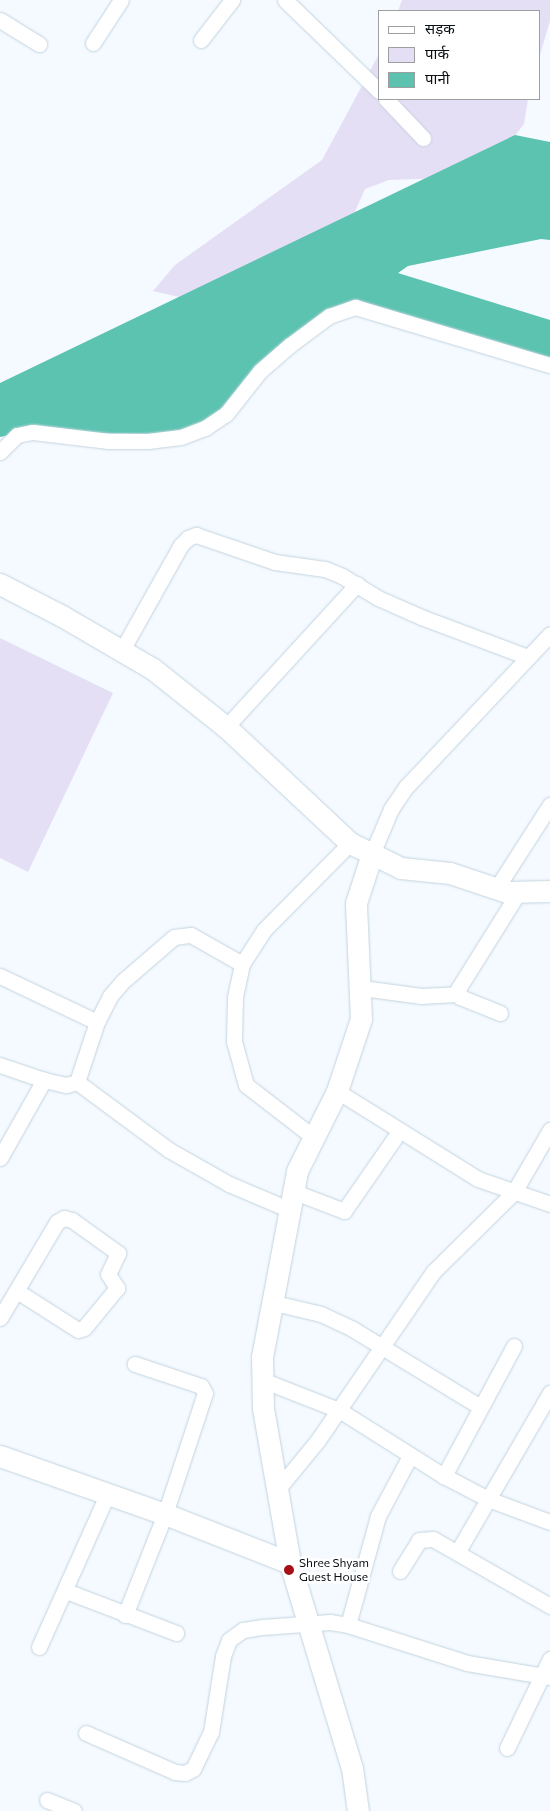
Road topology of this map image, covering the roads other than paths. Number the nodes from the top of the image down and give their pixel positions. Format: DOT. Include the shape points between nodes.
graph roads {
  1 [pos="121,0"];
  2 [pos="232,0"];
  3 [pos="285,0"];
  4 [pos="0,20"];
  5 [pos="201,40"];
  6 [pos="92,43"];
  7 [pos="40,44"];
  8 [pos="378,90"];
  9 [pos="387,100"];
  10 [pos="423,138"];
  11 [pos="550,365"];
  12 [pos="0,452"];
  13 [pos="0,584"];
  14 [pos="357,584"];
  15 [pos="550,634"];
  16 [pos="122,650"];
  17 [pos="528,657"];
  18 [pos="226,727"];
  19 [pos="550,805"];
  20 [pos="350,843"];
  21 [pos="372,854"];
  22 [pos="496,889"];
  23 [pos="550,891"];
  24 [pos="518,893"];
  25 [pos="242,964"];
  26 [pos="0,976"];
  27 [pos="362,988"];
  28 [pos="457,994"];
  29 [pos="500,1013"];
  30 [pos="97,1022"];
  31 [pos="0,1065"];
  32 [pos="44,1080"];
  33 [pos="77,1082"];
  34 [pos="337,1091"];
  35 [pos="400,1130"];
  36 [pos="550,1130"];
  37 [pos="312,1136"];
  38 [pos="0,1158"];
  39 [pos="514,1192"];
  40 [pos="290,1200"];
  41 [pos="550,1204"];
  42 [pos="17,1291"];
  43 [pos="270,1302"];
  44 [pos="0,1318"];
  45 [pos="382,1345"];
  46 [pos="514,1346"];
  47 [pos="135,1364"];
  48 [pos="262,1380"];
  49 [pos="550,1393"];
  50 [pos="479,1406"];
  51 [pos="339,1410"];
  52 [pos="0,1456"];
  53 [pos="410,1456"];
  54 [pos="444,1476"];
  55 [pos="278,1490"];
  56 [pos="108,1493"];
  57 [pos="488,1499"];
  58 [pos="165,1514"];
  59 [pos="550,1522"];
  60 [pos="458,1551"];
  61 [pos="290,1563"];
  62 [pos="400,1571"];
  63 [pos="66,1591"];
  64 [pos="550,1606"];
  65 [pos="125,1615"];
  66 [pos="309,1624"];
  67 [pos="348,1625"];
  68 [pos="176,1632"];
  69 [pos="39,1647"];
  70 [pos="550,1659"];
  71 [pos="545,1677"];
  72 [pos="86,1733"];
  73 [pos="507,1748"];
  74 [pos="47,1800"];
  75 [pos="74,1811"];
  76 [pos="358,1811"];
  1 -- 6 [label="street"];
  2 -- 5 [label="street"];
  3 -- 8 [label="street"];
  4 -- 7 [label="street"];
  9 -- 10 [label="street"];
  11 -- 12 [label="street" via="355,307 328,316 290,345 260,371 226,414 205,428 181,437 148,441 108,441 33,432 16,435"];
  13 -- 16 [label="street"];
  14 -- 16 [label="street" via="325,570 275,562 207,537 188,538"];
  14 -- 17 [label="street" via="421,617"];
  14 -- 18 [label="street"];
  15 -- 17 [label="street"];
  16 -- 18 [label="street"];
  17 -- 21 [label="street" via="406,787 391,809"];
  18 -- 20 [label="street"];
  19 -- 22 [label="street"];
  20 -- 21 [label="street"];
  20 -- 25 [label="street" via="264,930"];
  21 -- 22 [label="street" via="400,868 450,873"];
  21 -- 27 [label="street" via="356,903"];
  22 -- 24 [label="street"];
  23 -- 24 [label="street"];
  24 -- 28 [label="street"];
  25 -- 30 [label="street" via="191,934 182,934 123,981"];
  25 -- 37 [label="street" via="234,997 234,1041 246,1085"];
  26 -- 30 [label="street"];
  27 -- 28 [label="street" via="421,996"];
  27 -- 34 [label="street" via="361,1020"];
  28 -- 29 [label="street"];
  30 -- 33 [label="street"];
  31 -- 32 [label="street"];
  32 -- 33 [label="street" via="66,1085"];
  32 -- 38 [label="street"];
  33 -- 40 [label="street" via="169,1150 229,1184"];
  34 -- 35 [label="street"];
  34 -- 37 [label="street"];
  35 -- 39 [label="street" via="478,1178"];
  35 -- 40 [label="street" via="344,1211"];
  36 -- 39 [label="street"];
  37 -- 40 [label="street"];
  39 -- 41 [label="street"];
  39 -- 45 [label="street" via="433,1272"];
  40 -- 43 [label="street"];
  42 -- 42 [label="street" via="57,1222 64,1218 72,1220 118,1253 108,1274 117,1288 78,1330"];
  42 -- 44 [label="street"];
  43 -- 45 [label="street" via="321,1314"];
  43 -- 48 [label="street"];
  45 -- 50 [label="street"];
  45 -- 51 [label="street"];
  46 -- 50 [label="street"];
  47 -- 58 [label="street" via="200,1386 205,1393"];
  48 -- 51 [label="street"];
  48 -- 55 [label="street" via="263,1408"];
  49 -- 57 [label="street"];
  50 -- 54 [label="street"];
  51 -- 53 [label="street"];
  51 -- 55 [label="street"];
  52 -- 56 [label="street"];
  53 -- 54 [label="street"];
  53 -- 67 [label="street" via="378,1516"];
  54 -- 57 [label="street"];
  55 -- 61 [label="street"];
  56 -- 58 [label="street"];
  56 -- 63 [label="street"];
  57 -- 59 [label="street"];
  57 -- 60 [label="street"];
  58 -- 61 [label="street"];
  58 -- 65 [label="street"];
  60 -- 62 [label="street" via="426,1537 419,1540"];
  60 -- 64 [label="street"];
  61 -- 66 [label="street"];
  63 -- 65 [label="street"];
  63 -- 69 [label="street"];
  65 -- 68 [label="street"];
  66 -- 67 [label="street"];
  66 -- 72 [label="street" via="243,1630 229,1640 223,1656 211,1732 193,1769 185,1773 175,1772"];
  66 -- 76 [label="street" via="352,1768"];
  67 -- 71 [label="street" via="425,1652"];
  70 -- 71 [label="street"];
  71 -- 73 [label="street"];
  74 -- 75 [label="street"];
}
